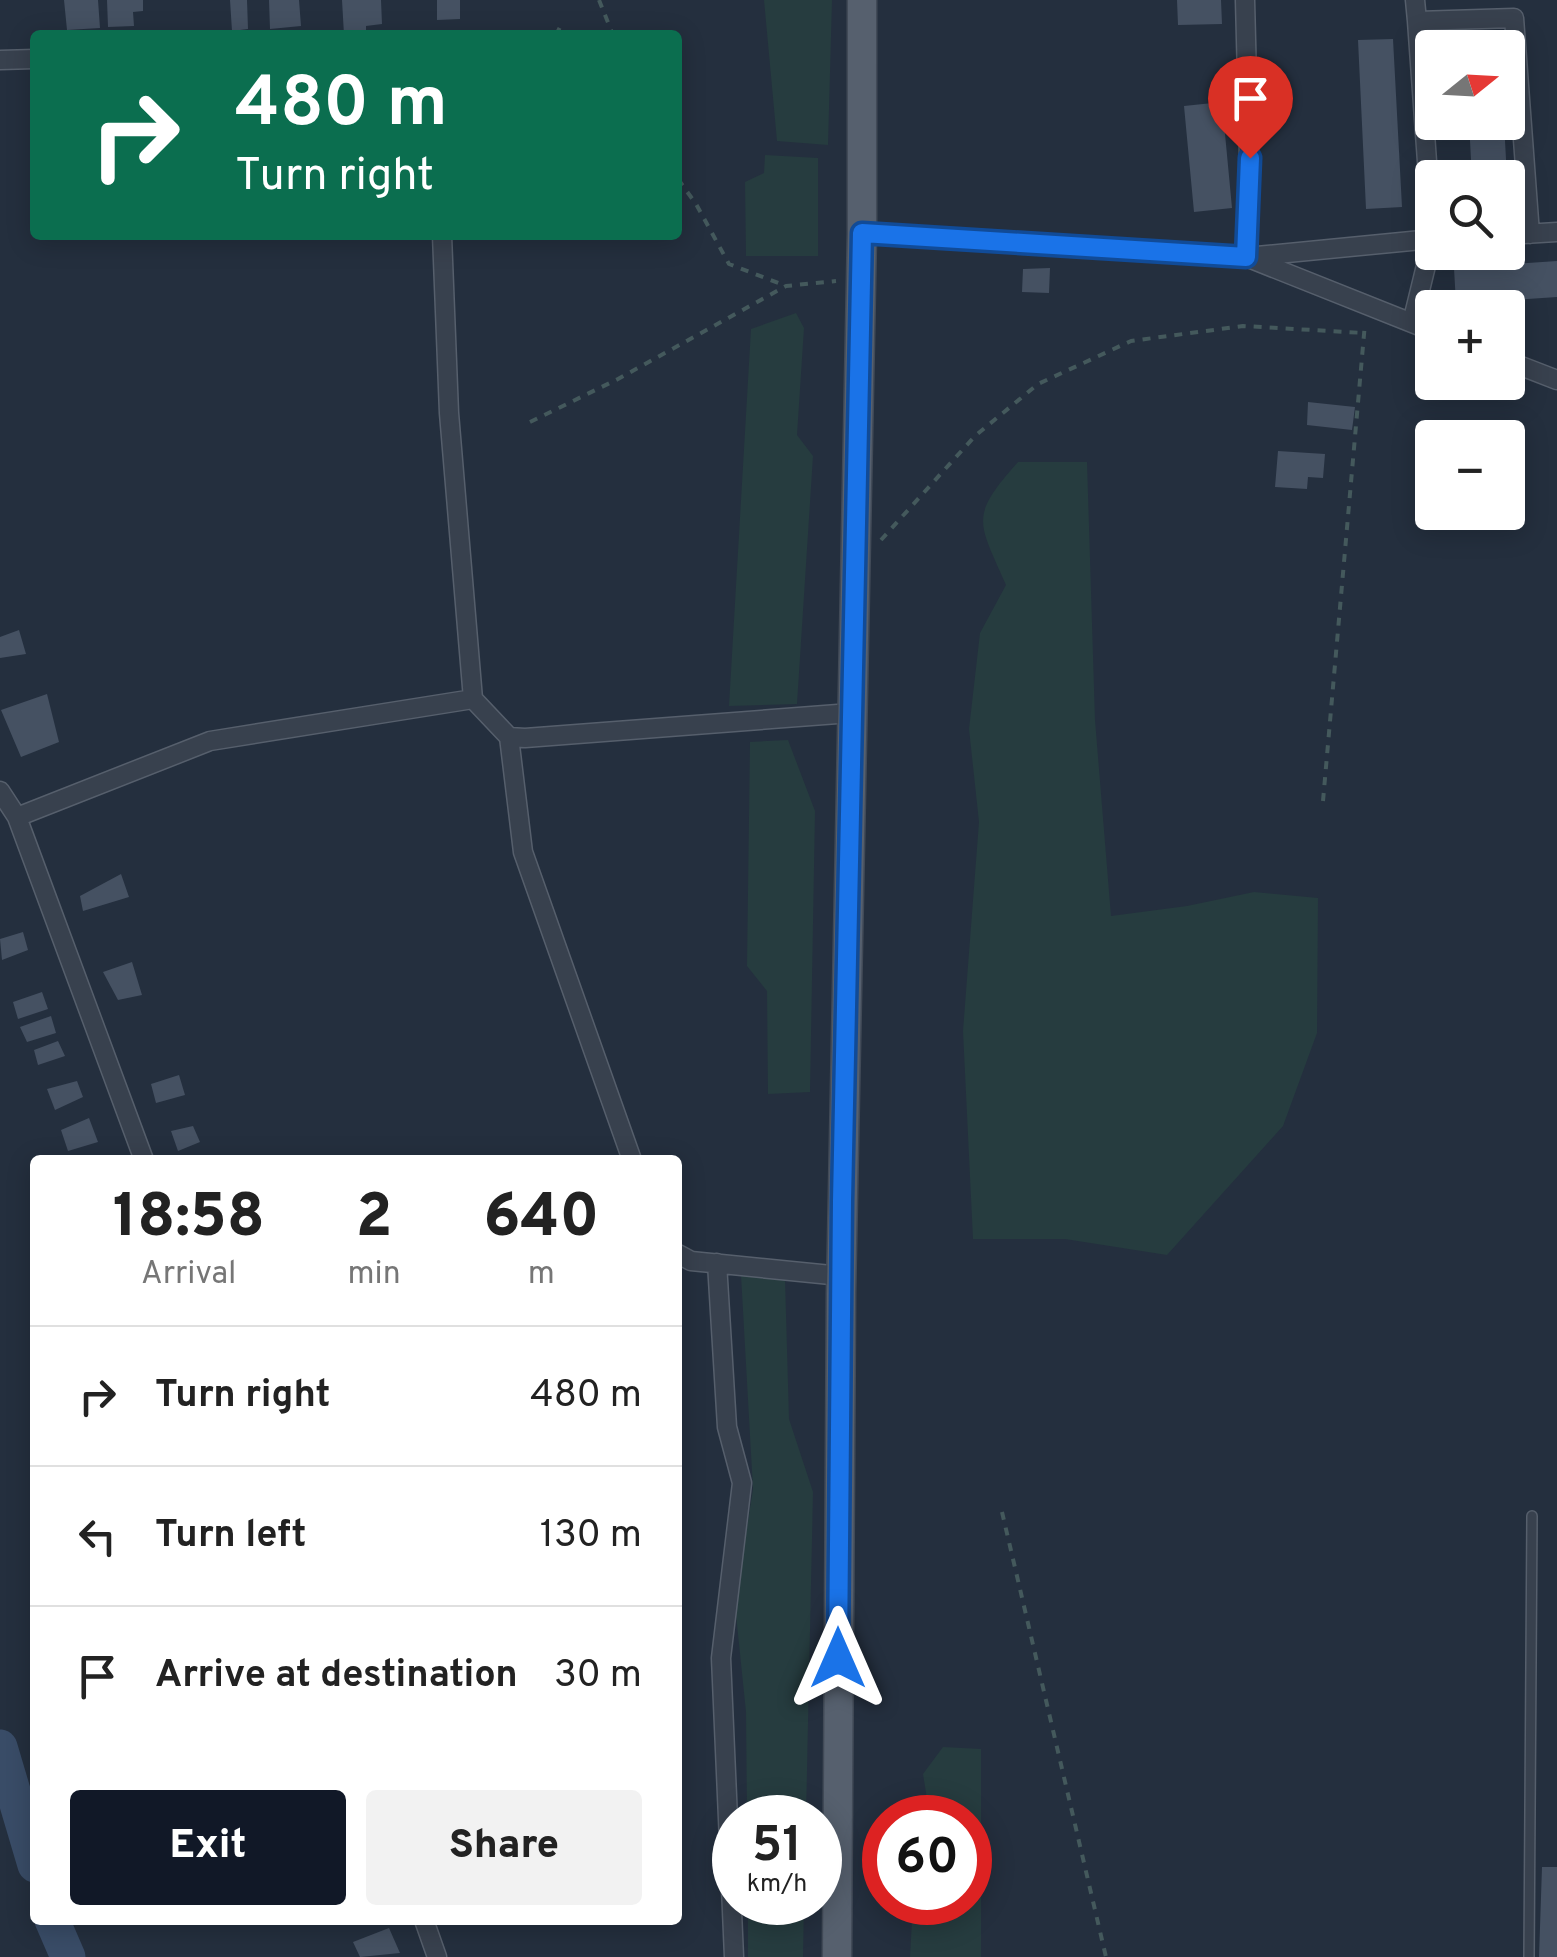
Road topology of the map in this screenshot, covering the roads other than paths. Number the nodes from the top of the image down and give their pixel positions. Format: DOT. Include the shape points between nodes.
graph roads {
  1 [pos="862,0"];
  2 [pos="1245,0"];
  3 [pos="1415,0"];
  4 [pos="1516,9"];
  5 [pos="1417,21"];
  6 [pos="30,59"];
  7 [pos="0,60"];
  8 [pos="1427,160"];
  9 [pos="1557,232"];
  10 [pos="862,233"];
  11 [pos="1525,234"];
  12 [pos="1530,234"];
  13 [pos="1415,239"];
  14 [pos="442,240"];
  15 [pos="1246,257"];
  16 [pos="1424,270"];
  17 [pos="1412,324"];
  18 [pos="1415,325"];
  19 [pos="1525,368"];
  20 [pos="1557,380"];
  21 [pos="473,699"];
  22 [pos="851,713"];
  23 [pos="509,737"];
  24 [pos="0,791"];
  25 [pos="17,817"];
  26 [pos="142,1155"];
  27 [pos="630,1155"];
  28 [pos="682,1256"];
  29 [pos="718,1263"];
  30 [pos="841,1276"];
  31 [pos="1532,1516"];
  32 [pos="426,1925"];
  33 [pos="437,1957"];
  34 [pos="734,1957"];
  35 [pos="837,1957"];
  36 [pos="1529,1957"];
  1 -- 10 [label="main road"];
  2 -- 15 [label="street"];
  3 -- 5 [label="street"];
  4 -- 5 [label="street"];
  4 -- 12 [label="street"];
  5 -- 8 [label="street"];
  6 -- 7 [label="street"];
  9 -- 12 [label="street"];
  10 -- 15 [label="street"];
  10 -- 22 [label="main road"];
  11 -- 12 [label="street"];
  13 -- 15 [label="street"];
  14 -- 21 [label="street"];
  15 -- 17 [label="street"];
  16 -- 17 [label="street"];
  17 -- 18 [label="street"];
  19 -- 20 [label="street"];
  21 -- 23 [label="street"];
  21 -- 25 [label="street" via="210,741"];
  22 -- 23 [label="street"];
  22 -- 30 [label="main road"];
  23 -- 27 [label="street" via="523,852"];
  24 -- 25 [label="street"];
  25 -- 26 [label="street"];
  28 -- 29 [label="street"];
  29 -- 30 [label="street"];
  29 -- 34 [label="street" via="727,1427 742,1483 720,1658"];
  30 -- 35 [label="main road"];
  31 -- 36 [label="lane"];
  32 -- 33 [label="street"];
}
